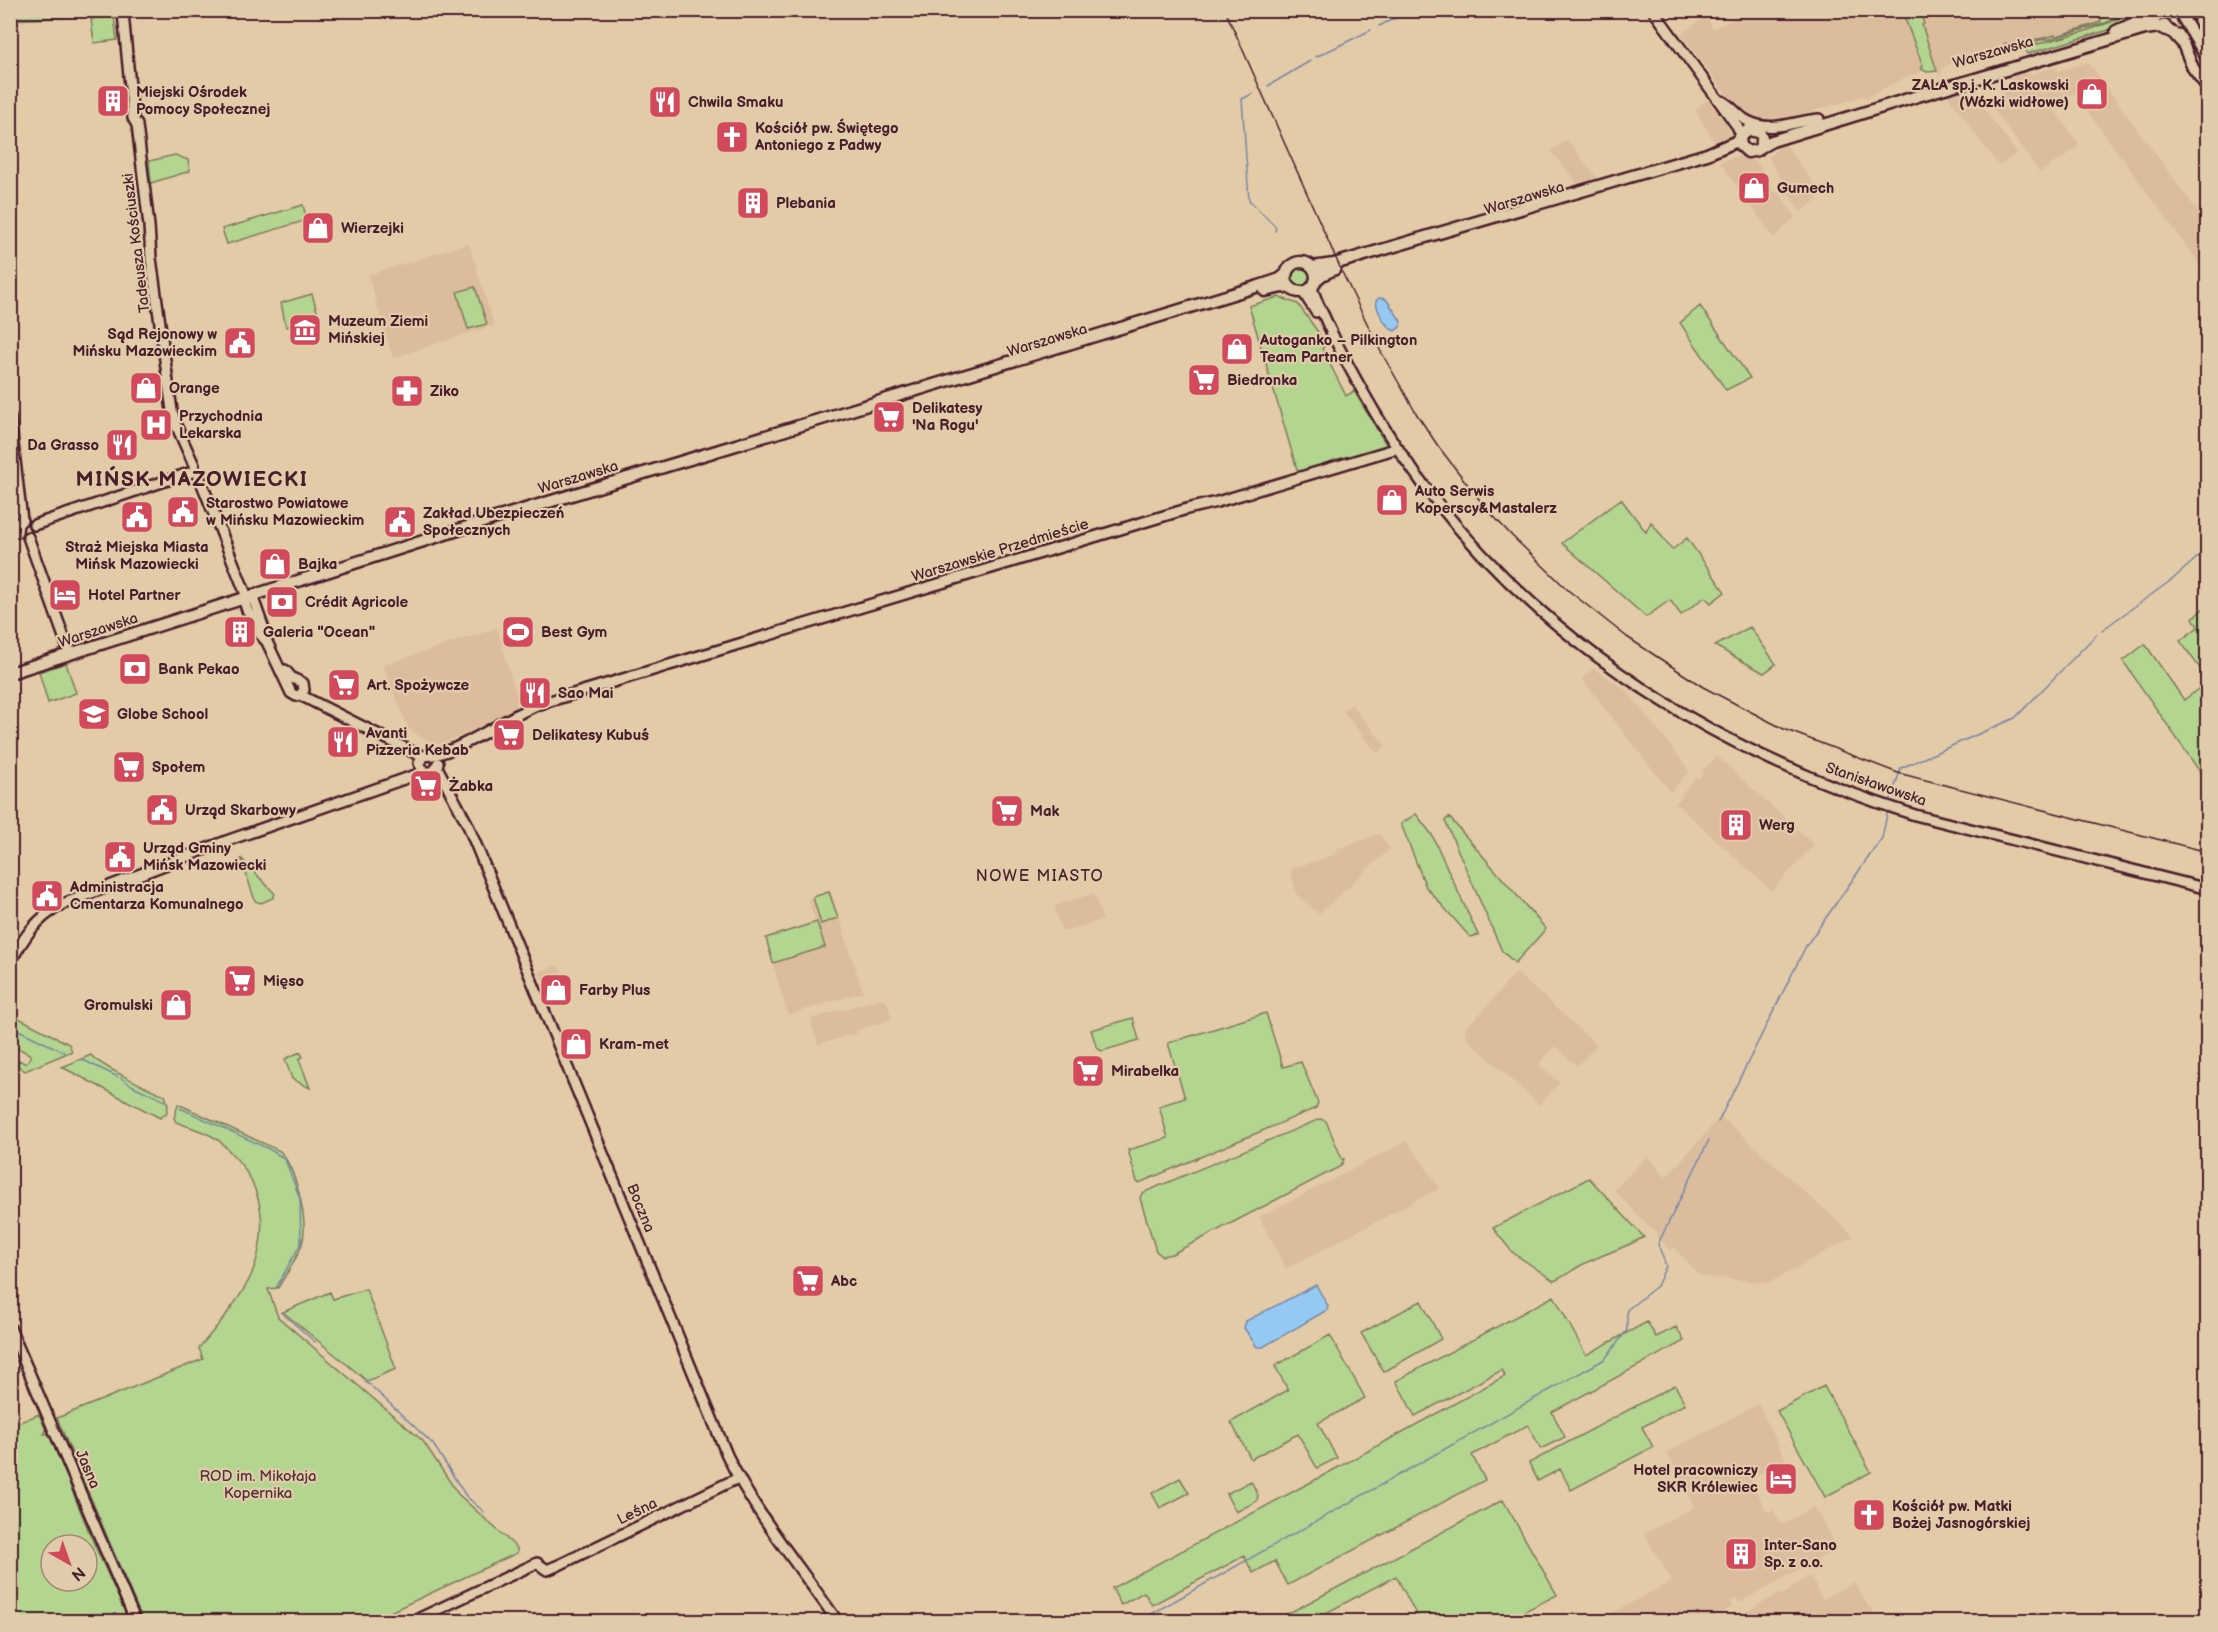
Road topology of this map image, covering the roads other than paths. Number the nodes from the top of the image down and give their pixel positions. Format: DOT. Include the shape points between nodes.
graph roads {
  1 [pos="1653,10"];
  2 [pos="2144,10"];
  3 [pos="2178,10"];
  4 [pos="2162,12"];
  5 [pos="123,13"];
  6 [pos="2202,17"];
  7 [pos="2171,32"];
  8 [pos="2208,32"];
  9 [pos="2119,34"];
  10 [pos="2207,57"];
  11 [pos="2208,88"];
  12 [pos="1718,97"];
  13 [pos="1819,119"];
  14 [pos="1756,132"];
  15 [pos="1740,137"];
  16 [pos="1761,147"];
  17 [pos="1744,150"];
  18 [pos="1312,267"];
  19 [pos="1286,274"];
  20 [pos="1310,286"];
  21 [pos="1291,288"];
  22 [pos="1136,323"];
  23 [pos="1148,325"];
  24 [pos="951,382"];
  25 [pos="10,418"];
  26 [pos="1398,448"];
  27 [pos="194,470"];
  28 [pos="22,520"];
  29 [pos="34,525"];
  30 [pos="14,533"];
  31 [pos="28,537"];
  32 [pos="247,597"];
  33 [pos="70,654"];
  34 [pos="10,673"];
  35 [pos="292,683"];
  36 [pos="428,765"];
  37 [pos="2208,889"];
  38 [pos="10,963"];
  39 [pos="10,1328"];
  40 [pos="738,1478"];
  41 [pos="136,1622"];
  42 [pos="411,1622"];
  43 [pos="838,1622"];
  1 -- 12 [label="street"];
  2 -- 9 [label="main road"];
  3 -- 10 [label="main road, bridge"];
  4 -- 7 [label="main road" via="2161,19"];
  4 -- 9 [label="main road, Warszawska"];
  5 -- 27 [label="street, Tadeusza Kościuszki" via="172,411"];
  6 -- 7 [label="main road" via="2191,33"];
  6 -- 8 [label="main road"];
  7 -- 9 [label="main road" via="2155,27"];
  7 -- 11 [label="main road" via="2183,44 2193,68"];
  9 -- 13 [label="main road, Warszawska"];
  9 -- 16 [label="main road, Warszawska"];
  12 -- 13 [label="street" via="1745,119 1763,127 1785,127"];
  12 -- 14 [label="street"];
  12 -- 15 [label="street"];
  13 -- 14 [label="main road, Warszawska" via="1785,130"];
  14 -- 15 [label="main road" via="1745,131"];
  14 -- 16 [label="main road"];
  15 -- 17 [label="main road"];
  15 -- 18 [label="main road, Warszawska" via="1707,154 1334,264"];
  16 -- 17 [label="main road" via="1754,152"];
  17 -- 20 [label="main road, Warszawska" via="1342,267 1322,275"];
  18 -- 19 [label="main road" via="1297,263"];
  18 -- 20 [label="main road" via="1315,273"];
  19 -- 21 [label="main road"];
  19 -- 22 [label="main road, Warszawska" via="1259,286"];
  20 -- 21 [label="main road"];
  20 -- 26 [label="street, Stanisławowska" via="1327,326"];
  21 -- 23 [label="main road, Warszawska" via="1260,292"];
  22 -- 23 [label="main road"];
  22 -- 24 [label="main road, Warszawska"];
  23 -- 24 [label="main road, Warszawska"];
  24 -- 32 [label="main road, Warszawska" via="533,506"];
  25 -- 28 [label="street"];
  26 -- 36 [label="street, Warszawskie Przedmieście" via="530,707"];
  26 -- 37 [label="street, Stanisławowska" via="1467,538 1566,634 1656,698 1708,728 1811,777 1889,807"];
  27 -- 29 [label="street"];
  27 -- 32 [label="street, Tadeusza Kościuszki"];
  28 -- 29 [label="street"];
  28 -- 30 [label="street"];
  29 -- 31 [label="street"];
  30 -- 31 [label="street"];
  31 -- 33 [label="street"];
  32 -- 33 [label="main road, Warszawska"];
  32 -- 35 [label="street, Tadeusza Kościuszki" via="245,604 258,632"];
  33 -- 34 [label="main road, Warszawska"];
  35 -- 36 [label="street, Boczna" via="291,693 296,696 302,692"];
  36 -- 38 [label="street, Warszawskie Przedmieście" via="409,777 63,904 31,927"];
  36 -- 40 [label="street, Boczna" via="448,788 471,832"];
  39 -- 41 [label="street, Jasna"];
  40 -- 42 [label="street, Leśna" via="547,1570 537,1563"];
  40 -- 43 [label="street, Boczna"];
}
